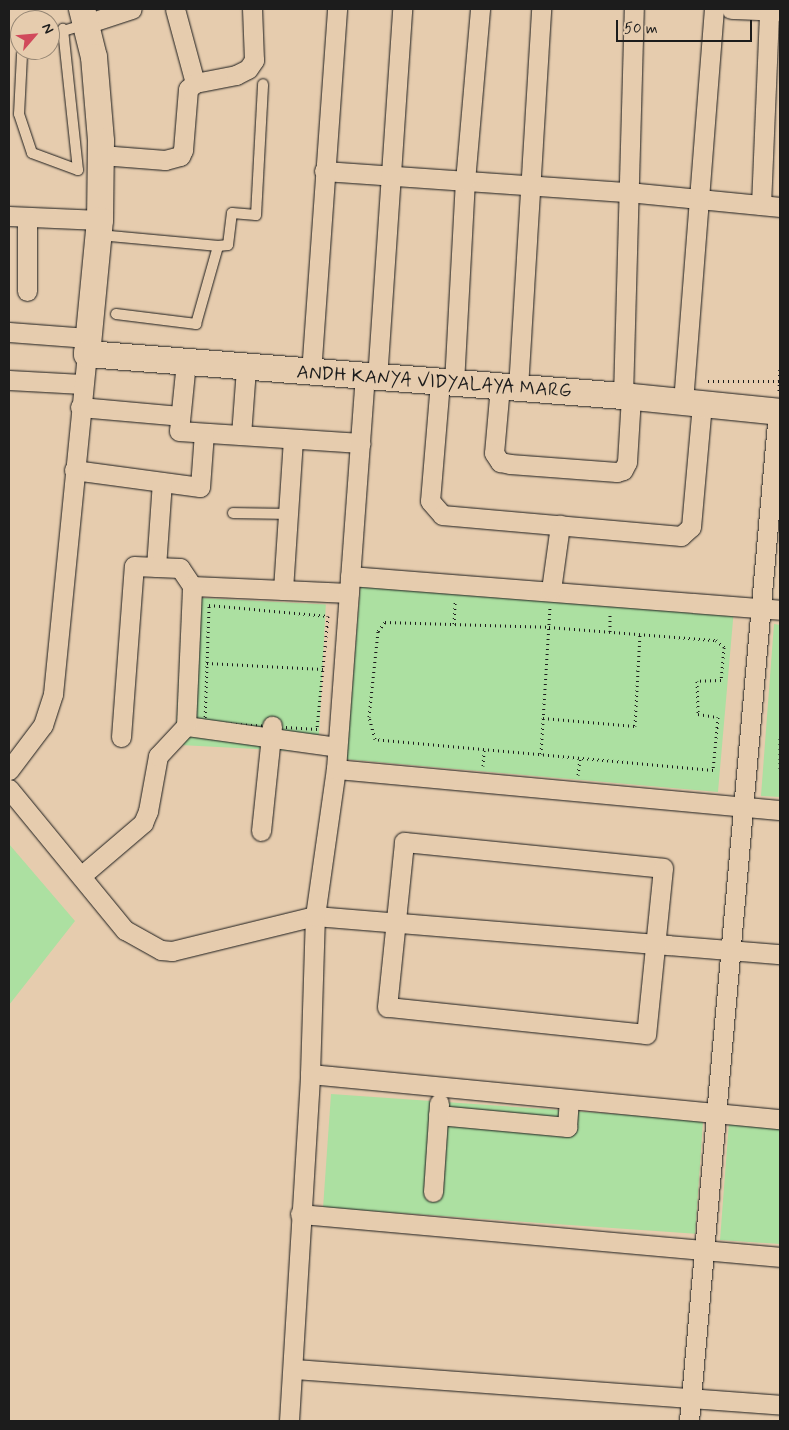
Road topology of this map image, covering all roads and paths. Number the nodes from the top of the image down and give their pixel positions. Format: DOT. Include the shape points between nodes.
graph roads {
  1 [pos="132,9"];
  2 [pos="175,9"];
  3 [pos="252,9"];
  4 [pos="337,9"];
  5 [pos="402,9"];
  6 [pos="480,9"];
  7 [pos="541,9"];
  8 [pos="634,9"];
  9 [pos="714,9"];
  10 [pos="731,9"];
  11 [pos="775,11"];
  12 [pos="77,21"];
  13 [pos="60,30"];
  14 [pos="22,60"];
  15 [pos="195,83"];
  16 [pos="263,84"];
  17 [pos="100,155"];
  18 [pos="324,171"];
  19 [pos="391,175"];
  20 [pos="465,181"];
  21 [pos="531,185"];
  22 [pos="628,192"];
  23 [pos="701,199"];
  24 [pos="761,205"];
  25 [pos="780,207"];
  26 [pos="18,217"];
  27 [pos="99,228"];
  28 [pos="218,246"];
  29 [pos="27,291"];
  30 [pos="116,314"];
  31 [pos="9,332"];
  32 [pos="88,346"];
  33 [pos="186,362"];
  34 [pos="246,368"];
  35 [pos="311,373"];
  36 [pos="371,379"];
  37 [pos="9,380"];
  38 [pos="780,381"];
  39 [pos="447,382"];
  40 [pos="82,384"];
  41 [pos="509,387"];
  42 [pos="696,396"];
  43 [pos="627,397"];
  44 [pos="80,407"];
  45 [pos="779,412"];
  46 [pos="180,416"];
  47 [pos="204,433"];
  48 [pos="241,436"];
  49 [pos="293,439"];
  50 [pos="360,443"];
  51 [pos="74,470"];
  52 [pos="162,482"];
  53 [pos="232,513"];
  54 [pos="288,514"];
  55 [pos="560,526"];
  56 [pos="156,567"];
  57 [pos="350,584"];
  58 [pos="192,586"];
  59 [pos="283,590"];
  60 [pos="551,590"];
  61 [pos="455,596"];
  62 [pos="761,608"];
  63 [pos="780,610"];
  64 [pos="454,624"];
  65 [pos="549,628"];
  66 [pos="640,634"];
  67 [pos="207,663"];
  68 [pos="323,669"];
  69 [pos="543,718"];
  70 [pos="186,726"];
  71 [pos="271,732"];
  72 [pos="121,738"];
  73 [pos="780,738"];
  74 [pos="337,747"];
  75 [pos="484,750"];
  76 [pos="541,754"];
  77 [pos="580,758"];
  78 [pos="336,769"];
  79 [pos="9,770"];
  80 [pos="483,770"];
  81 [pos="780,772"];
  82 [pos="578,776"];
  83 [pos="9,789"];
  84 [pos="744,807"];
  85 [pos="780,810"];
  86 [pos="261,831"];
  87 [pos="81,876"];
  88 [pos="315,916"];
  89 [pos="397,923"];
  90 [pos="655,942"];
  91 [pos="732,948"];
  92 [pos="780,954"];
  93 [pos="310,1074"];
  94 [pos="440,1087"];
  95 [pos="505,1094"];
  96 [pos="569,1100"];
  97 [pos="438,1115"];
  98 [pos="717,1115"];
  99 [pos="780,1119"];
  100 [pos="502,1120"];
  101 [pos="433,1192"];
  102 [pos="300,1214"];
  103 [pos="705,1250"];
  104 [pos="780,1257"];
  105 [pos="294,1369"];
  106 [pos="691,1398"];
  107 [pos="780,1405"];
  108 [pos="289,1421"];
  109 [pos="689,1421"];
  1 -- 12 [label="street"];
  2 -- 15 [label="street"];
  3 -- 15 [label="street" via="254,60 248,69"];
  4 -- 18 [label="street"];
  5 -- 19 [label="street"];
  6 -- 20 [label="street"];
  7 -- 21 [label="street"];
  8 -- 22 [label="street"];
  9 -- 23 [label="street"];
  10 -- 11 [label="street"];
  11 -- 24 [label="street"];
  12 -- 13 [label="lane"];
  12 -- 14 [label="lane" via="78,170 32,153 20,114"];
  12 -- 17 [label="street" via="94,57"];
  15 -- 17 [label="street" via="187,95 180,156 166,160"];
  16 -- 28 [label="lane" via="256,216 232,213 228,245"];
  17 -- 27 [label="street"];
  18 -- 19 [label="street"];
  18 -- 35 [label="street"];
  19 -- 20 [label="street"];
  19 -- 36 [label="street"];
  20 -- 21 [label="street"];
  20 -- 39 [label="street"];
  21 -- 22 [label="street"];
  21 -- 41 [label="street"];
  22 -- 23 [label="street"];
  22 -- 43 [label="street"];
  23 -- 24 [label="street"];
  23 -- 42 [label="street"];
  24 -- 25 [label="street"];
  26 -- 27 [label="street"];
  26 -- 29 [label="street"];
  27 -- 28 [label="lane"];
  27 -- 32 [label="street"];
  28 -- 30 [label="lane" via="196,324"];
  31 -- 32 [label="street"];
  32 -- 33 [label="street, ANDH KANYA VIDYALAYA MARG"];
  32 -- 40 [label="street"];
  33 -- 34 [label="street, ANDH KANYA VIDYALAYA MARG"];
  33 -- 46 [label="street"];
  34 -- 35 [label="street, ANDH KANYA VIDYALAYA MARG"];
  34 -- 48 [label="street"];
  35 -- 36 [label="street, ANDH KANYA VIDYALAYA MARG"];
  36 -- 39 [label="street, ANDH KANYA VIDYALAYA MARG"];
  36 -- 50 [label="street"];
  37 -- 40 [label="street"];
  38 -- 42 [label="path"];
  39 -- 41 [label="street, ANDH KANYA VIDYALAYA MARG"];
  39 -- 55 [label="street" via="430,501 435,510 442,515"];
  40 -- 44 [label="street"];
  41 -- 43 [label="street, ANDH KANYA VIDYALAYA MARG"];
  41 -- 43 [label="street" via="494,453 500,462 510,464 623,470 627,462"];
  42 -- 43 [label="street, ANDH KANYA VIDYALAYA MARG"];
  42 -- 45 [label="street, ANDH KANYA VIDYALAYA MARG"];
  42 -- 55 [label="street" via="691,527 686,533 681,536"];
  44 -- 46 [label="street"];
  44 -- 51 [label="street"];
  45 -- 62 [label="street"];
  46 -- 47 [label="street" via="179,432"];
  47 -- 48 [label="street"];
  47 -- 52 [label="street" via="200,486"];
  48 -- 49 [label="street"];
  49 -- 50 [label="street"];
  49 -- 54 [label="street"];
  50 -- 57 [label="street"];
  51 -- 52 [label="street"];
  51 -- 79 [label="street" via="52,694 43,725"];
  52 -- 56 [label="street"];
  53 -- 54 [label="lane"];
  54 -- 59 [label="street"];
  55 -- 60 [label="street"];
  56 -- 58 [label="street" via="180,568"];
  56 -- 72 [label="street" via="134,566"];
  57 -- 59 [label="street"];
  57 -- 60 [label="street"];
  57 -- 74 [label="street"];
  58 -- 59 [label="street"];
  58 -- 70 [label="street"];
  60 -- 62 [label="street"];
  60 -- 65 [label="path"];
  61 -- 64 [label="path"];
  62 -- 63 [label="street"];
  62 -- 84 [label="street"];
  64 -- 65 [label="path"];
  64 -- 75 [label="path" via="384,622 378,631 370,717 375,740"];
  65 -- 66 [label="path"];
  65 -- 69 [label="path"];
  66 -- 69 [label="path" via="635,726"];
  66 -- 77 [label="path" via="716,640 724,648 721,680 697,681 698,714 718,717 714,770"];
  67 -- 68 [label="path"];
  67 -- 68 [label="path" via="209,605 328,616"];
  67 -- 71 [label="path" via="205,722"];
  68 -- 71 [label="path" via="317,729"];
  69 -- 76 [label="path"];
  70 -- 71 [label="street"];
  70 -- 87 [label="street" via="158,756 143,823"];
  71 -- 74 [label="street"];
  71 -- 86 [label="street"];
  73 -- 81 [label="path"];
  74 -- 78 [label="street"];
  75 -- 76 [label="path"];
  75 -- 80 [label="path"];
  76 -- 77 [label="path"];
  77 -- 82 [label="path"];
  78 -- 84 [label="street"];
  78 -- 88 [label="street"];
  83 -- 87 [label="street"];
  84 -- 85 [label="street"];
  84 -- 91 [label="street"];
  87 -- 88 [label="street" via="125,930 161,950 172,951"];
  88 -- 89 [label="street"];
  88 -- 93 [label="street"];
  89 -- 90 [label="street"];
  89 -- 90 [label="street" via="404,842 663,868"];
  89 -- 90 [label="street" via="387,1007 646,1034"];
  90 -- 91 [label="street"];
  91 -- 92 [label="street"];
  91 -- 98 [label="street"];
  93 -- 94 [label="street"];
  93 -- 102 [label="street"];
  94 -- 95 [label="street"];
  94 -- 97 [label="street"];
  95 -- 96 [label="street"];
  95 -- 100 [label="street"];
  96 -- 98 [label="street"];
  96 -- 100 [label="street" via="567,1127"];
  97 -- 100 [label="street"];
  97 -- 101 [label="street"];
  98 -- 99 [label="street"];
  98 -- 103 [label="street"];
  102 -- 103 [label="street"];
  102 -- 105 [label="street"];
  103 -- 104 [label="street"];
  103 -- 106 [label="street"];
  105 -- 106 [label="street"];
  105 -- 108 [label="street"];
  106 -- 107 [label="street"];
  106 -- 109 [label="street"];
}
